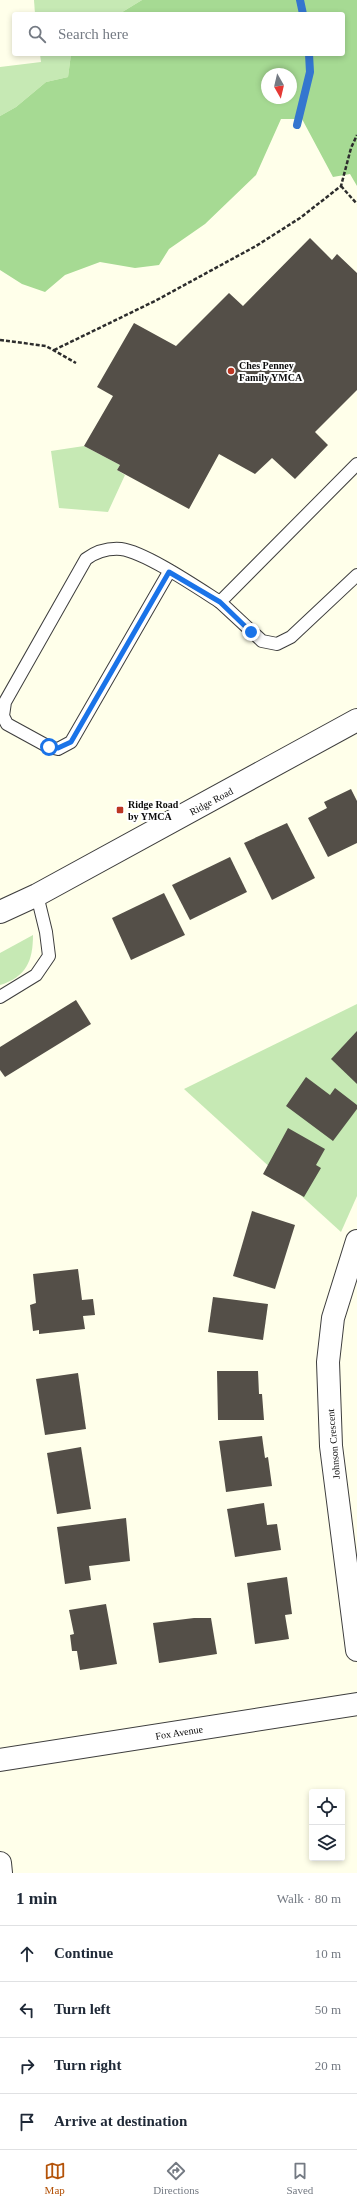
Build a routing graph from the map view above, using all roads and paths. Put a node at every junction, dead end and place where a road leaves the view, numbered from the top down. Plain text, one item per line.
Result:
1 (357, 135) edge
2 (340, 186) junction
3 (357, 204) edge
4 (0, 340) edge
5 (54, 350) junction
6 (76, 363) dead end
7 (357, 464) edge
8 (169, 572) junction
9 (357, 575) edge
10 (220, 602) junction
11 (357, 720) edge
12 (37, 895) junction
13 (0, 912) edge
14 (0, 997) edge
15 (357, 1241) edge
16 (357, 1650) edge
17 (357, 1704) edge
18 (0, 1760) edge
19 (0, 1863) edge
20 (1, 1873) edge

1 - 2 path
2 - 3 path
2 - 5 path
4 - 5 path
5 - 6 path
7 - 10 lane
8 - 8 lane
8 - 10 lane
9 - 10 lane
11 - 12 street, Ridge Road
12 - 13 street, Ridge Road
12 - 14 lane
15 - 16 street, Johnson Crescent
17 - 18 street, Fox Avenue
19 - 20 street

